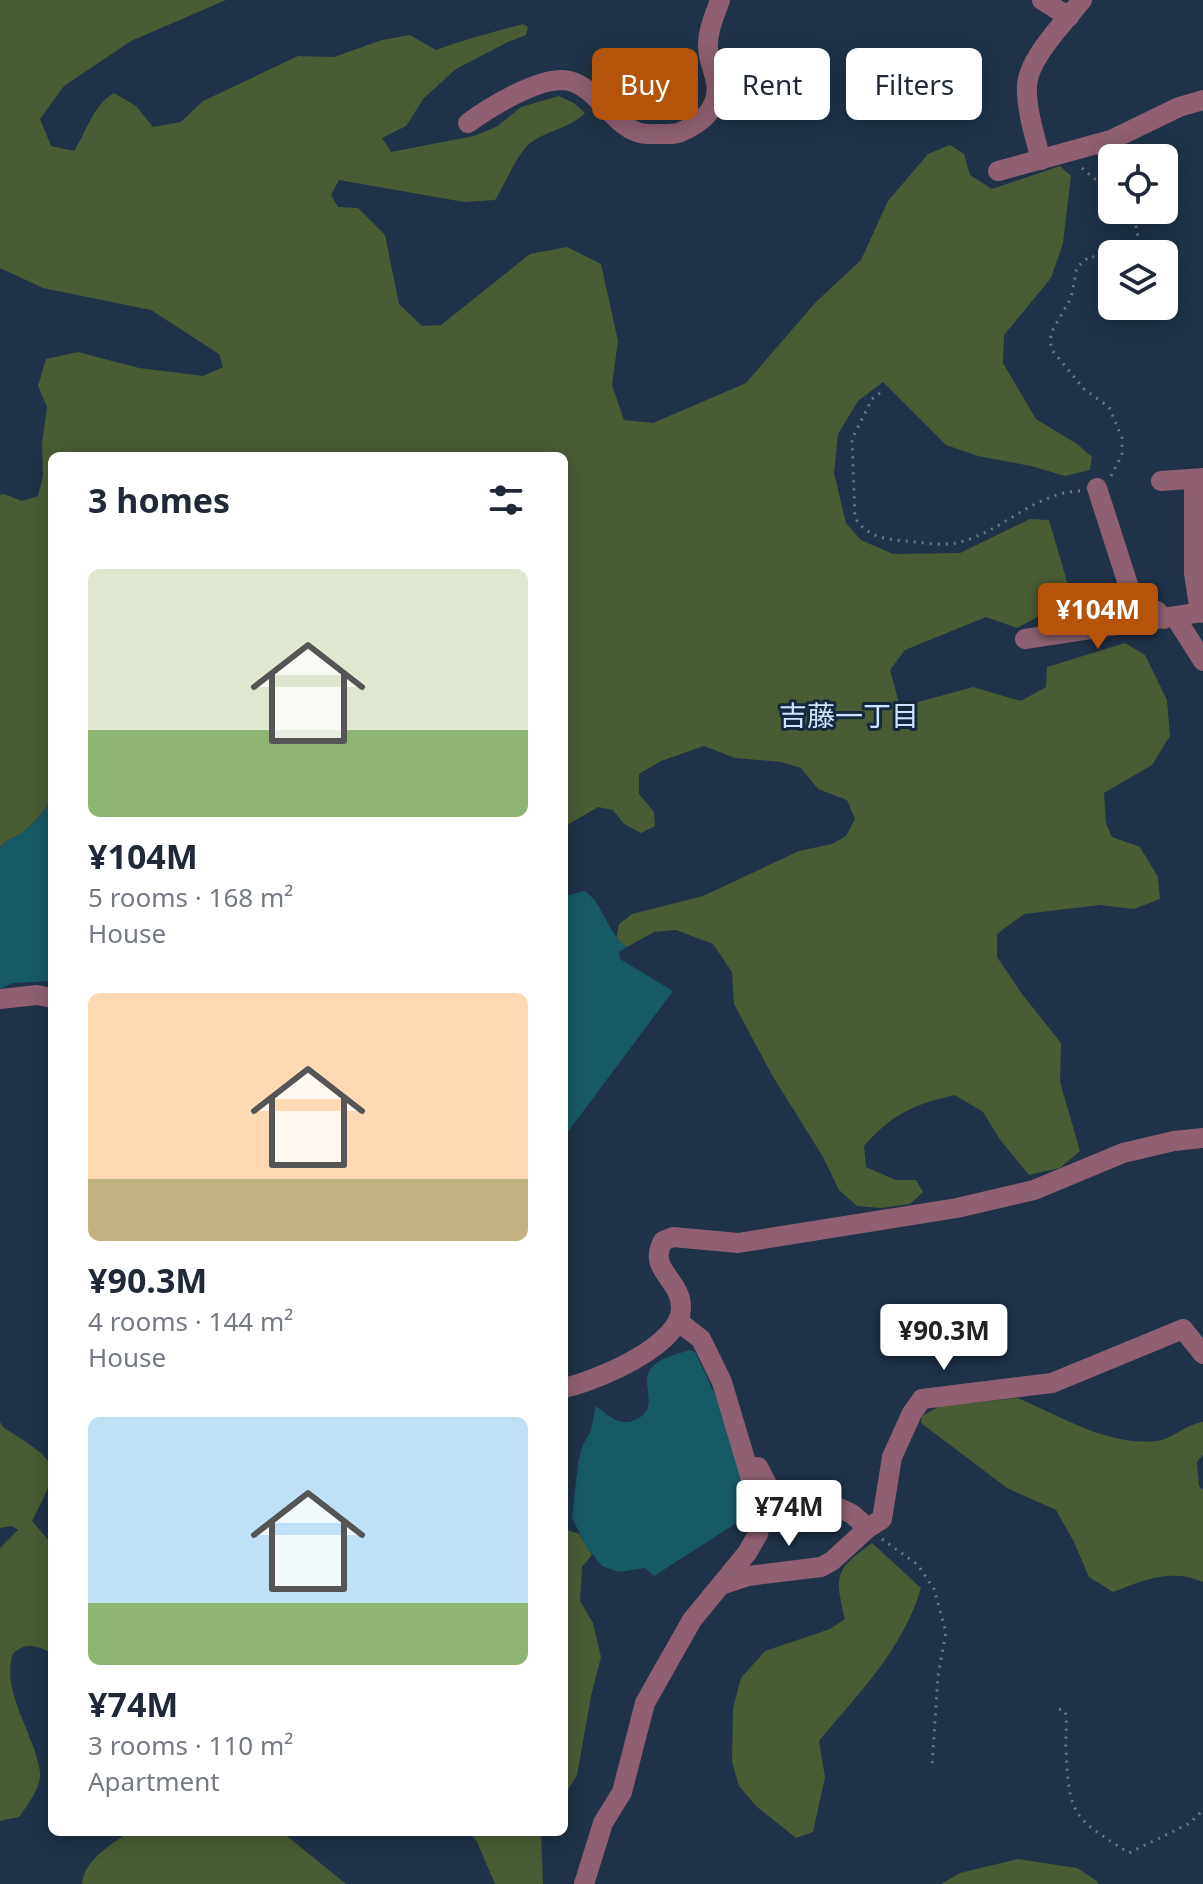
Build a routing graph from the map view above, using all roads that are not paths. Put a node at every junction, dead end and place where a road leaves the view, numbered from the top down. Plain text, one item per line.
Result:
1 (720, 0) edge
2 (1042, 0) edge
3 (1082, 0) edge
4 (1069, 17) junction
5 (1203, 100) edge
6 (468, 123) dead end
7 (1041, 160) junction
8 (998, 171) dead end
9 (1198, 479) edge
10 (1161, 481) dead end
11 (1097, 488) road end
12 (1202, 613) edge
13 (1169, 618) junction
14 (1025, 639) dead end
15 (1203, 661) edge
16 (48, 997) edge
17 (0, 999) edge
18 (1203, 1138) edge
19 (678, 1321) junction
20 (1203, 1354) edge
21 (568, 1387) edge
22 (742, 1447) junction
23 (868, 1528) junction
24 (723, 1585) junction
25 (584, 1884) edge

1 - 6 street
2 - 4 street
3 - 4 street
4 - 7 street
5 - 7 street
7 - 8 street
9 - 10 street
9 - 12 street
11 - 13 street
12 - 13 street
13 - 14 street
13 - 15 street
16 - 17 street
18 - 19 street
19 - 21 street
19 - 22 street
20 - 23 street
22 - 23 street
22 - 24 street
23 - 24 street
24 - 25 street

